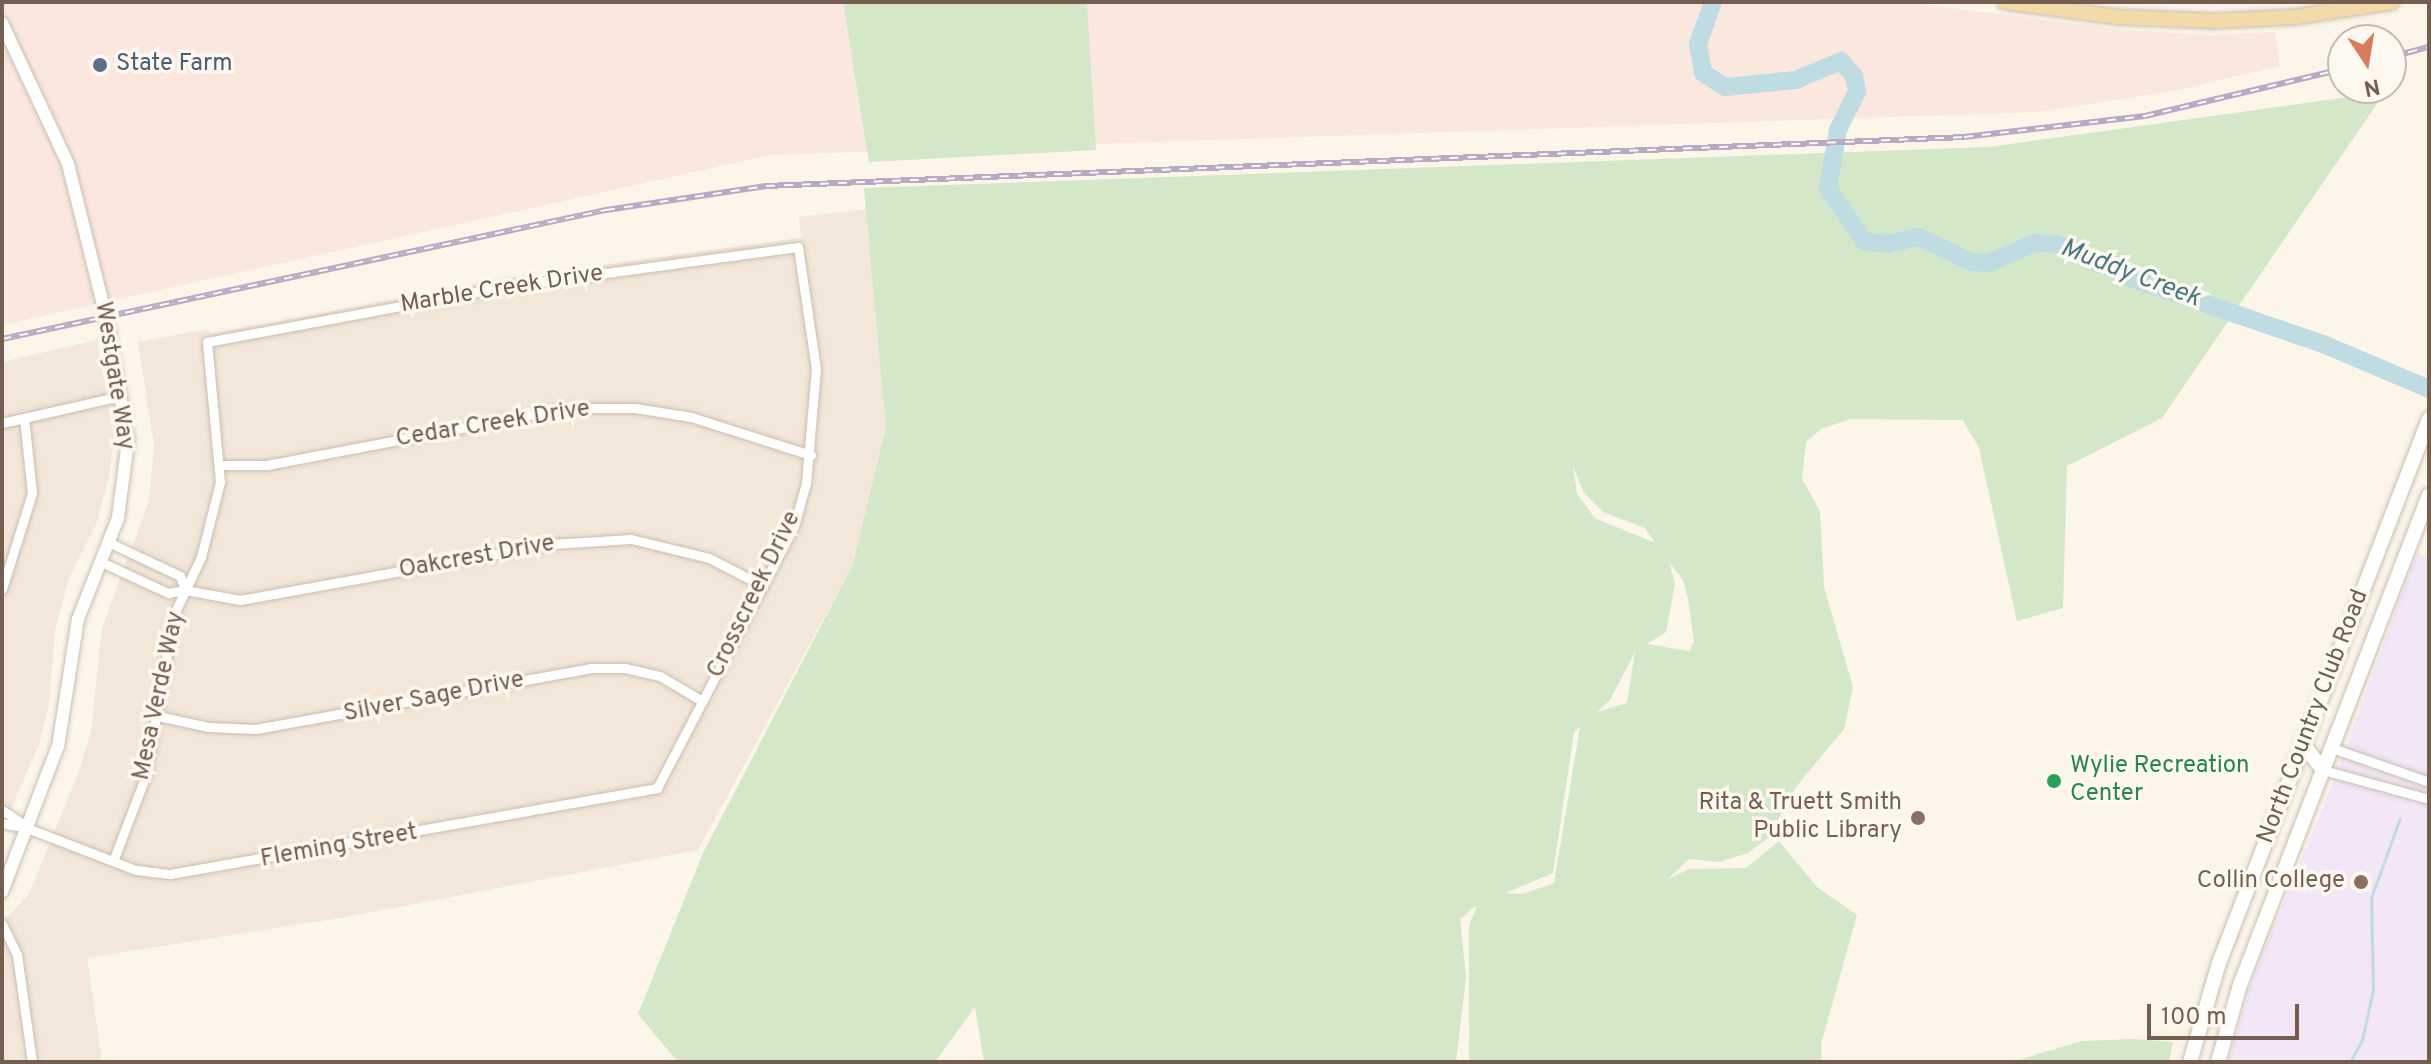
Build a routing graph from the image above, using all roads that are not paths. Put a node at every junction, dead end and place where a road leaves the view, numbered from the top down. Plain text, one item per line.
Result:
1 (2005, 2) edge
2 (2392, 2) edge
3 (2030, 4) edge
4 (2, 23) edge
5 (798, 247) joint
6 (207, 342) joint
7 (121, 396) junction
8 (24, 418) junction
9 (2, 423) edge
10 (2427, 424) edge
11 (811, 455) junction
12 (219, 465) junction
13 (2429, 495) edge
14 (108, 542) junction
15 (99, 561) junction
16 (5, 564) edge
17 (763, 586) junction
18 (2, 589) edge
19 (185, 590) junction
20 (702, 701) junction
21 (158, 716) junction
22 (2303, 744) junction
23 (2332, 748) junction
24 (2323, 770) junction
25 (2429, 782) edge
26 (657, 788) joint
27 (2429, 799) edge
28 (2, 810) edge
29 (2, 823) edge
30 (27, 828) junction
31 (113, 861) junction
32 (2, 892) edge
33 (2, 924) edge
34 (2198, 1026) junction
35 (2225, 1034) junction
36 (32, 1062) edge
37 (2190, 1062) edge
38 (2218, 1062) edge

1 - 3 main road
2 - 3 main road
4 - 7 street, Westgate Way
5 - 6 street, Marble Creek Drive
5 - 11 street, Crosscreek Drive
6 - 12 street, Mesa Verde Way
7 - 8 street
7 - 14 street, Westgate Way
8 - 9 street
8 - 16 street
10 - 22 main road, North Country Club Road
11 - 12 street, Cedar Creek Drive
11 - 17 street, Crosscreek Drive
12 - 19 street, Mesa Verde Way
13 - 23 main road, North Country Club Road
14 - 15 street, Westgate Way
14 - 19 street
15 - 19 street, Oakcrest Drive
15 - 30 street, Westgate Way
16 - 18 street
17 - 19 street, Oakcrest Drive
17 - 20 street, Crosscreek Drive
19 - 21 street, Mesa Verde Way
20 - 21 street, Silver Sage Drive
20 - 26 street, Crosscreek Drive
21 - 31 street, Mesa Verde Way
22 - 23 main road
22 - 24 main road
22 - 34 main road, North Country Club Road
23 - 24 main road, North Country Club Road
23 - 25 street
24 - 27 street
24 - 35 main road, North Country Club Road
26 - 31 street, Fleming Street
28 - 30 street, Fleming Street
29 - 30 street, Fleming Street
30 - 31 street, Fleming Street
30 - 32 street, Westgate Way
33 - 36 street
34 - 35 main road
34 - 37 main road, North Country Club Road
35 - 38 main road, North Country Club Road

